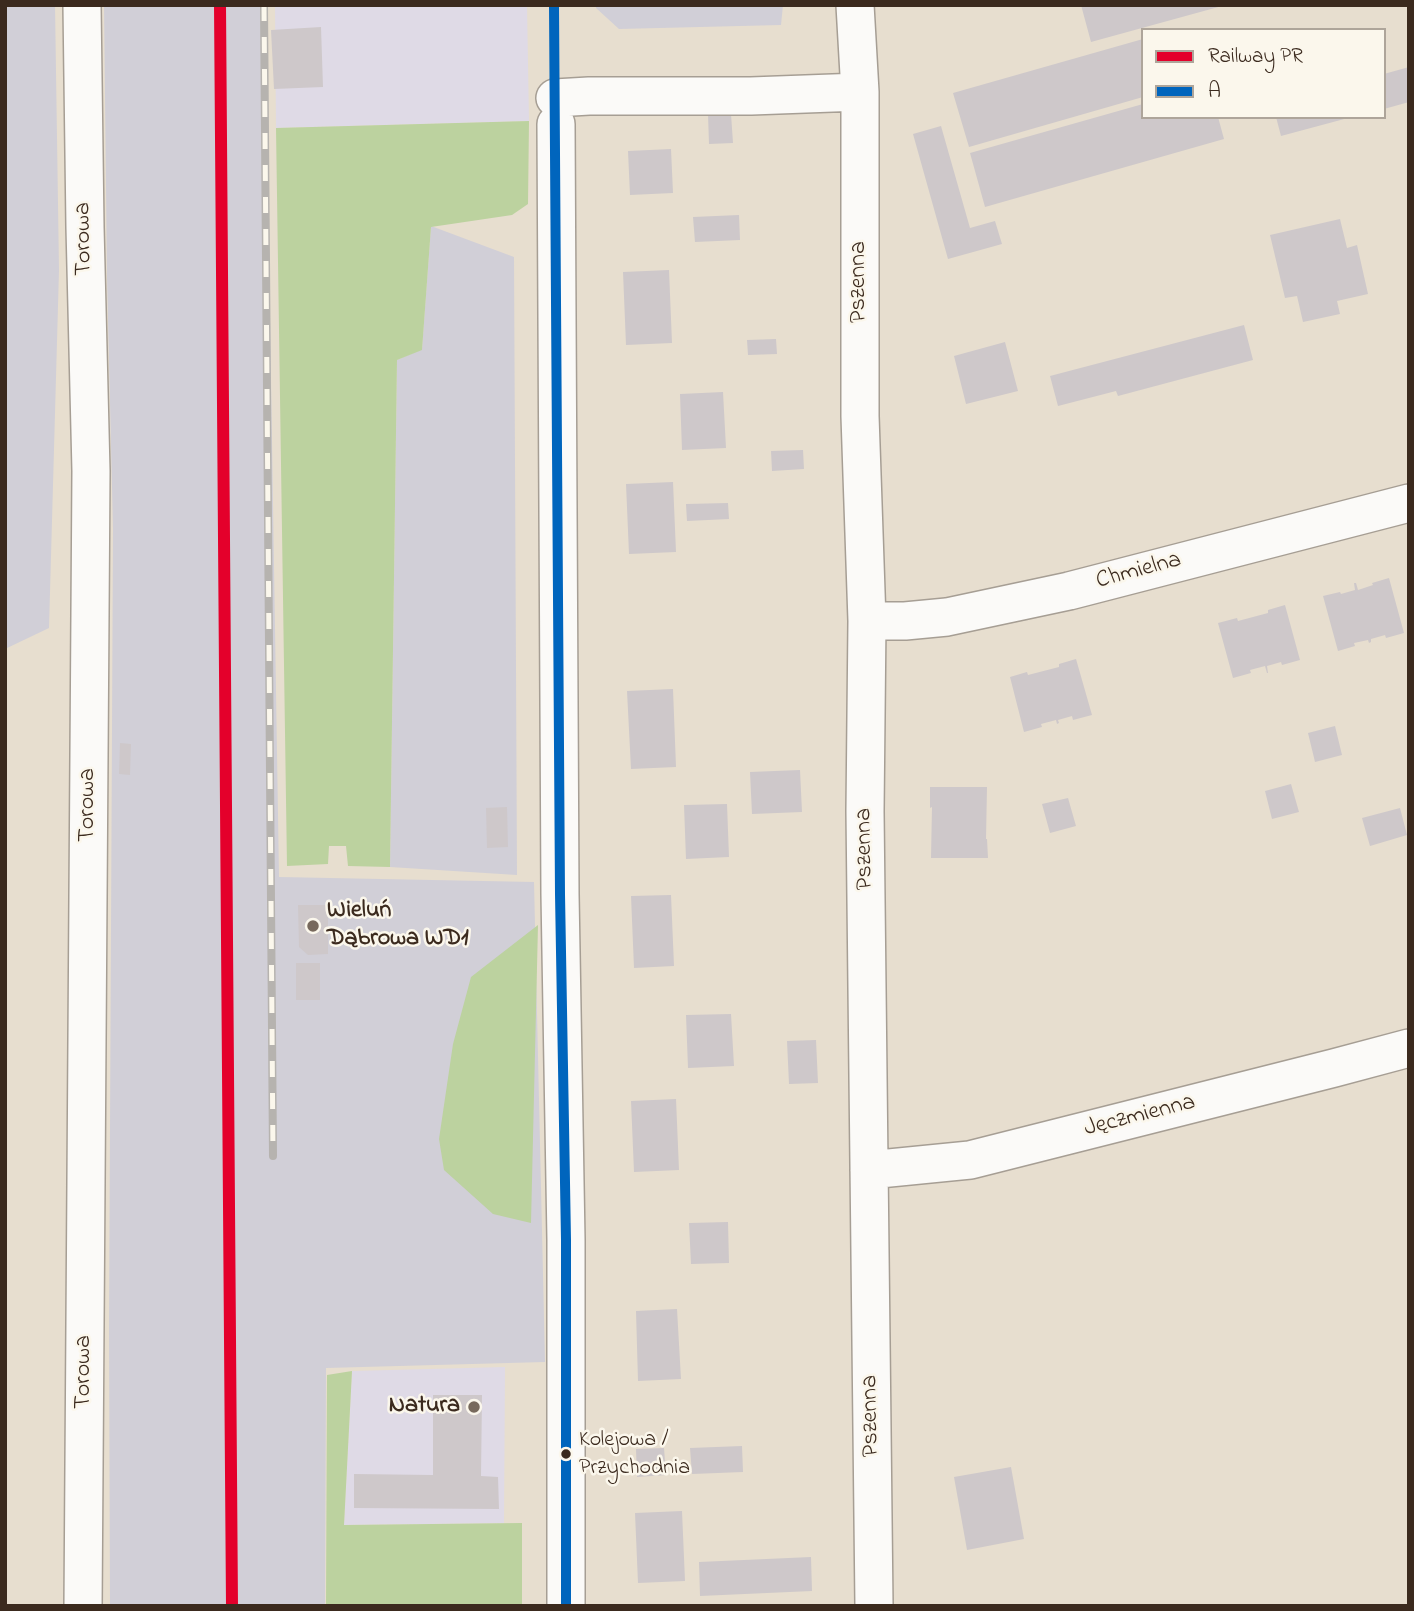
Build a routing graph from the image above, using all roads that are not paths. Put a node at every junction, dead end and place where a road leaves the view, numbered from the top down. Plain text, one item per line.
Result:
1 (82, 5) edge
2 (855, 5) edge
3 (860, 92) junction
4 (1409, 503) edge
5 (867, 621) junction
6 (1409, 1048) edge
7 (869, 1170) junction
8 (83, 1606) edge
9 (566, 1606) edge
10 (874, 1606) edge

1 - 8 street, Torowa
2 - 3 street, Pszenna
3 - 5 street, Pszenna
3 - 9 street
4 - 5 street, Chmielna
5 - 7 street, Pszenna
6 - 7 street, Jęczmienna
7 - 10 street, Pszenna

